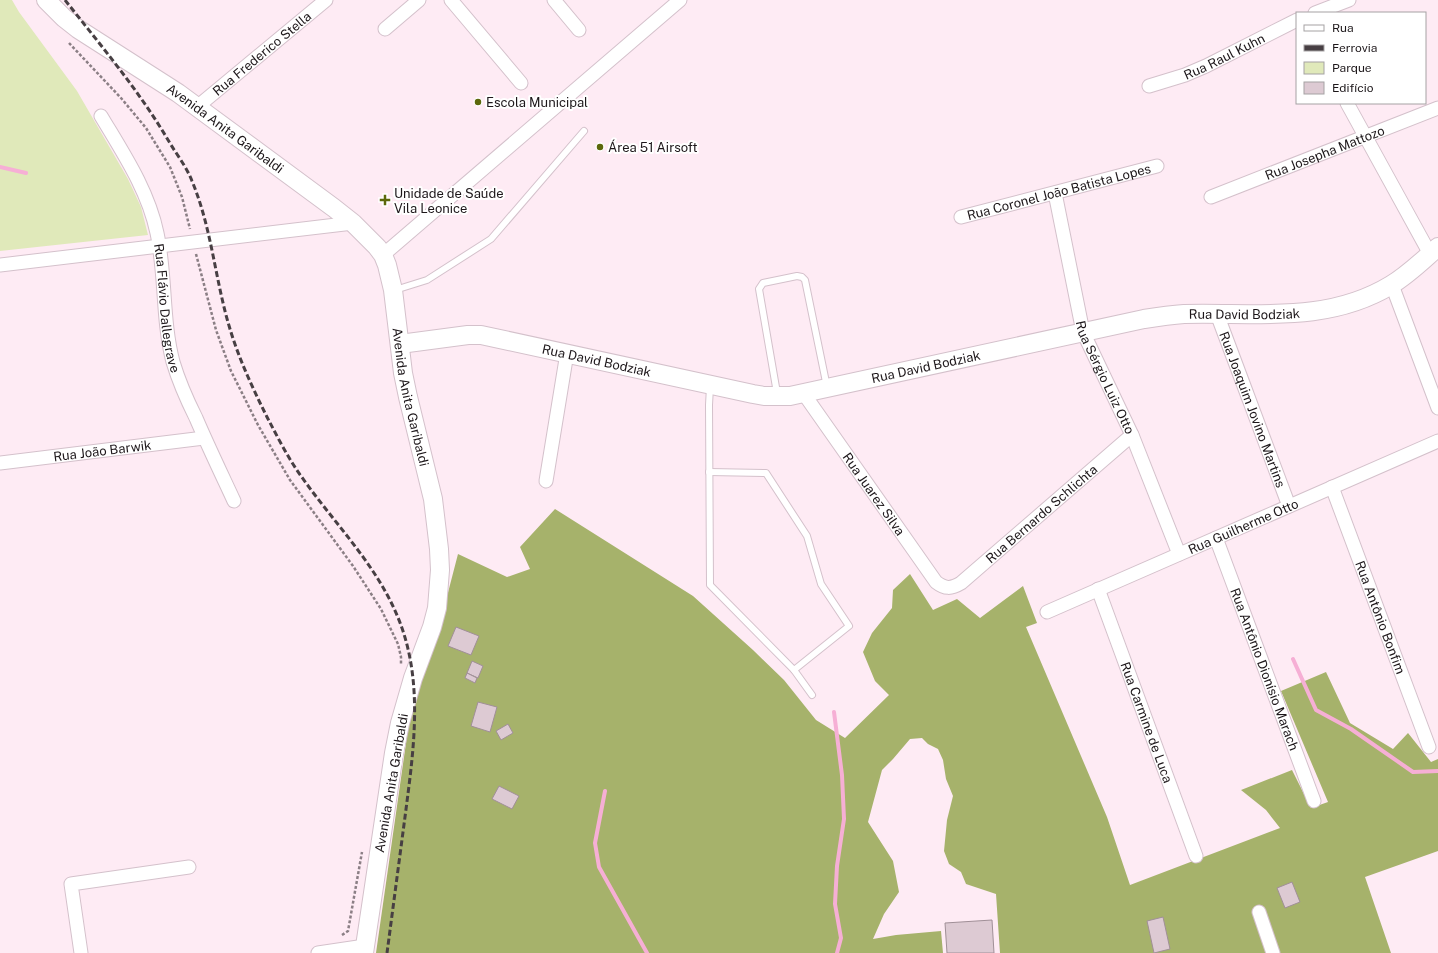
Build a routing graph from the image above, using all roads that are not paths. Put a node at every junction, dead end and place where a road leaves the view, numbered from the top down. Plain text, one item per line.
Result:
1 (46, 0) edge
2 (326, 0) edge
3 (419, 0) edge
4 (451, 0) edge
5 (554, 0) edge
6 (680, 0) edge
7 (1349, 0) edge
8 (1318, 12) edge
9 (1296, 21) edge
10 (385, 29) dead end
11 (579, 30) dead end
12 (521, 83) dead end
13 (1149, 86) dead end
14 (1349, 104) edge
15 (197, 107) junction
16 (1438, 108) edge
17 (101, 116) dead end
18 (584, 131) dead end
19 (1366, 136) junction
20 (1157, 166) dead end
21 (1055, 193) junction
22 (1211, 197) dead end
23 (961, 217) dead end
24 (353, 223) junction
25 (159, 246) junction
26 (1434, 250) edge
27 (383, 256) junction
28 (0, 265) edge
29 (1392, 285) junction
30 (393, 290) junction
31 (1217, 314) junction
32 (1083, 332) junction
33 (400, 344) junction
34 (567, 353) junction
35 (710, 385) junction
36 (827, 389) junction
37 (804, 394) junction
38 (778, 397) junction
39 (1438, 408) edge
40 (1132, 435) junction
41 (204, 438) junction
42 (1438, 441) edge
43 (0, 463) edge
44 (709, 472) junction
45 (546, 481) dead end
46 (1332, 487) junction
47 (234, 501) dead end
48 (1289, 506) junction
49 (1216, 538) junction
50 (1179, 554) junction
51 (949, 588) joint
52 (1098, 589) junction
53 (1047, 612) dead end
54 (794, 670) junction
55 (812, 695) dead end
56 (1429, 747) dead end
57 (1314, 801) dead end
58 (1196, 856) dead end
59 (189, 867) dead end
60 (1259, 912) dead end
61 (364, 950) edge
62 (81, 953) edge
63 (318, 953) edge
64 (1273, 953) edge

1 - 15 main road, Avenida Anita Garibaldi
2 - 15 street, Rua Frederico Stella
3 - 10 street
4 - 12 street
5 - 11 street
6 - 27 street
7 - 8 street
9 - 13 street, Rua Raul Kuhn
14 - 19 street
15 - 24 main road, Avenida Anita Garibaldi
16 - 19 street, Rua Josepha Mattozo
17 - 25 street, Rua Flávio Dallegrave
18 - 30 lane
19 - 22 street, Rua Josepha Mattozo
19 - 26 street
20 - 21 street, Rua Coronel João Batista Lopes
21 - 23 street, Rua Coronel João Batista Lopes
21 - 32 street, Rua Sérgio Luiz Otto
24 - 25 street
24 - 27 main road, Avenida Anita Garibaldi
25 - 28 street
25 - 41 street, Rua Flávio Dallegrave
26 - 29 main road, Rua David Bodziak
27 - 30 main road, Avenida Anita Garibaldi
29 - 31 main road, Rua David Bodziak
29 - 39 street
30 - 33 main road, Avenida Anita Garibaldi
31 - 32 main road, Rua David Bodziak
31 - 48 street, Rua Joaquim Jovino Martins
32 - 36 main road, Rua David Bodziak
32 - 40 street, Rua Sérgio Luiz Otto
33 - 34 main road, Rua David Bodziak
33 - 61 main road, Avenida Anita Garibaldi
34 - 35 main road, Rua David Bodziak
34 - 45 street
35 - 38 main road, Rua David Bodziak
35 - 44 lane
36 - 37 main road, Rua David Bodziak
36 - 38 lane
37 - 38 main road, Rua David Bodziak
37 - 51 street, Rua Juarez Silva
40 - 50 street, Rua Sérgio Luiz Otto
40 - 51 street, Rua Bernardo Schlichta
41 - 43 street, Rua João Barwik
41 - 47 street, Rua Flávio Dallegrave
42 - 46 street, Rua Guilherme Otto
44 - 54 lane
44 - 54 lane
46 - 48 street, Rua Guilherme Otto
46 - 56 street, Rua Antônio Bonfim
48 - 49 street, Rua Guilherme Otto
49 - 50 street, Rua Guilherme Otto
49 - 57 street, Rua Antônio Dionísio Marach
50 - 52 street, Rua Guilherme Otto
52 - 53 street, Rua Guilherme Otto
52 - 58 street, Rua Carmine de Luca
54 - 55 lane
59 - 62 street
60 - 64 street
61 - 63 street

